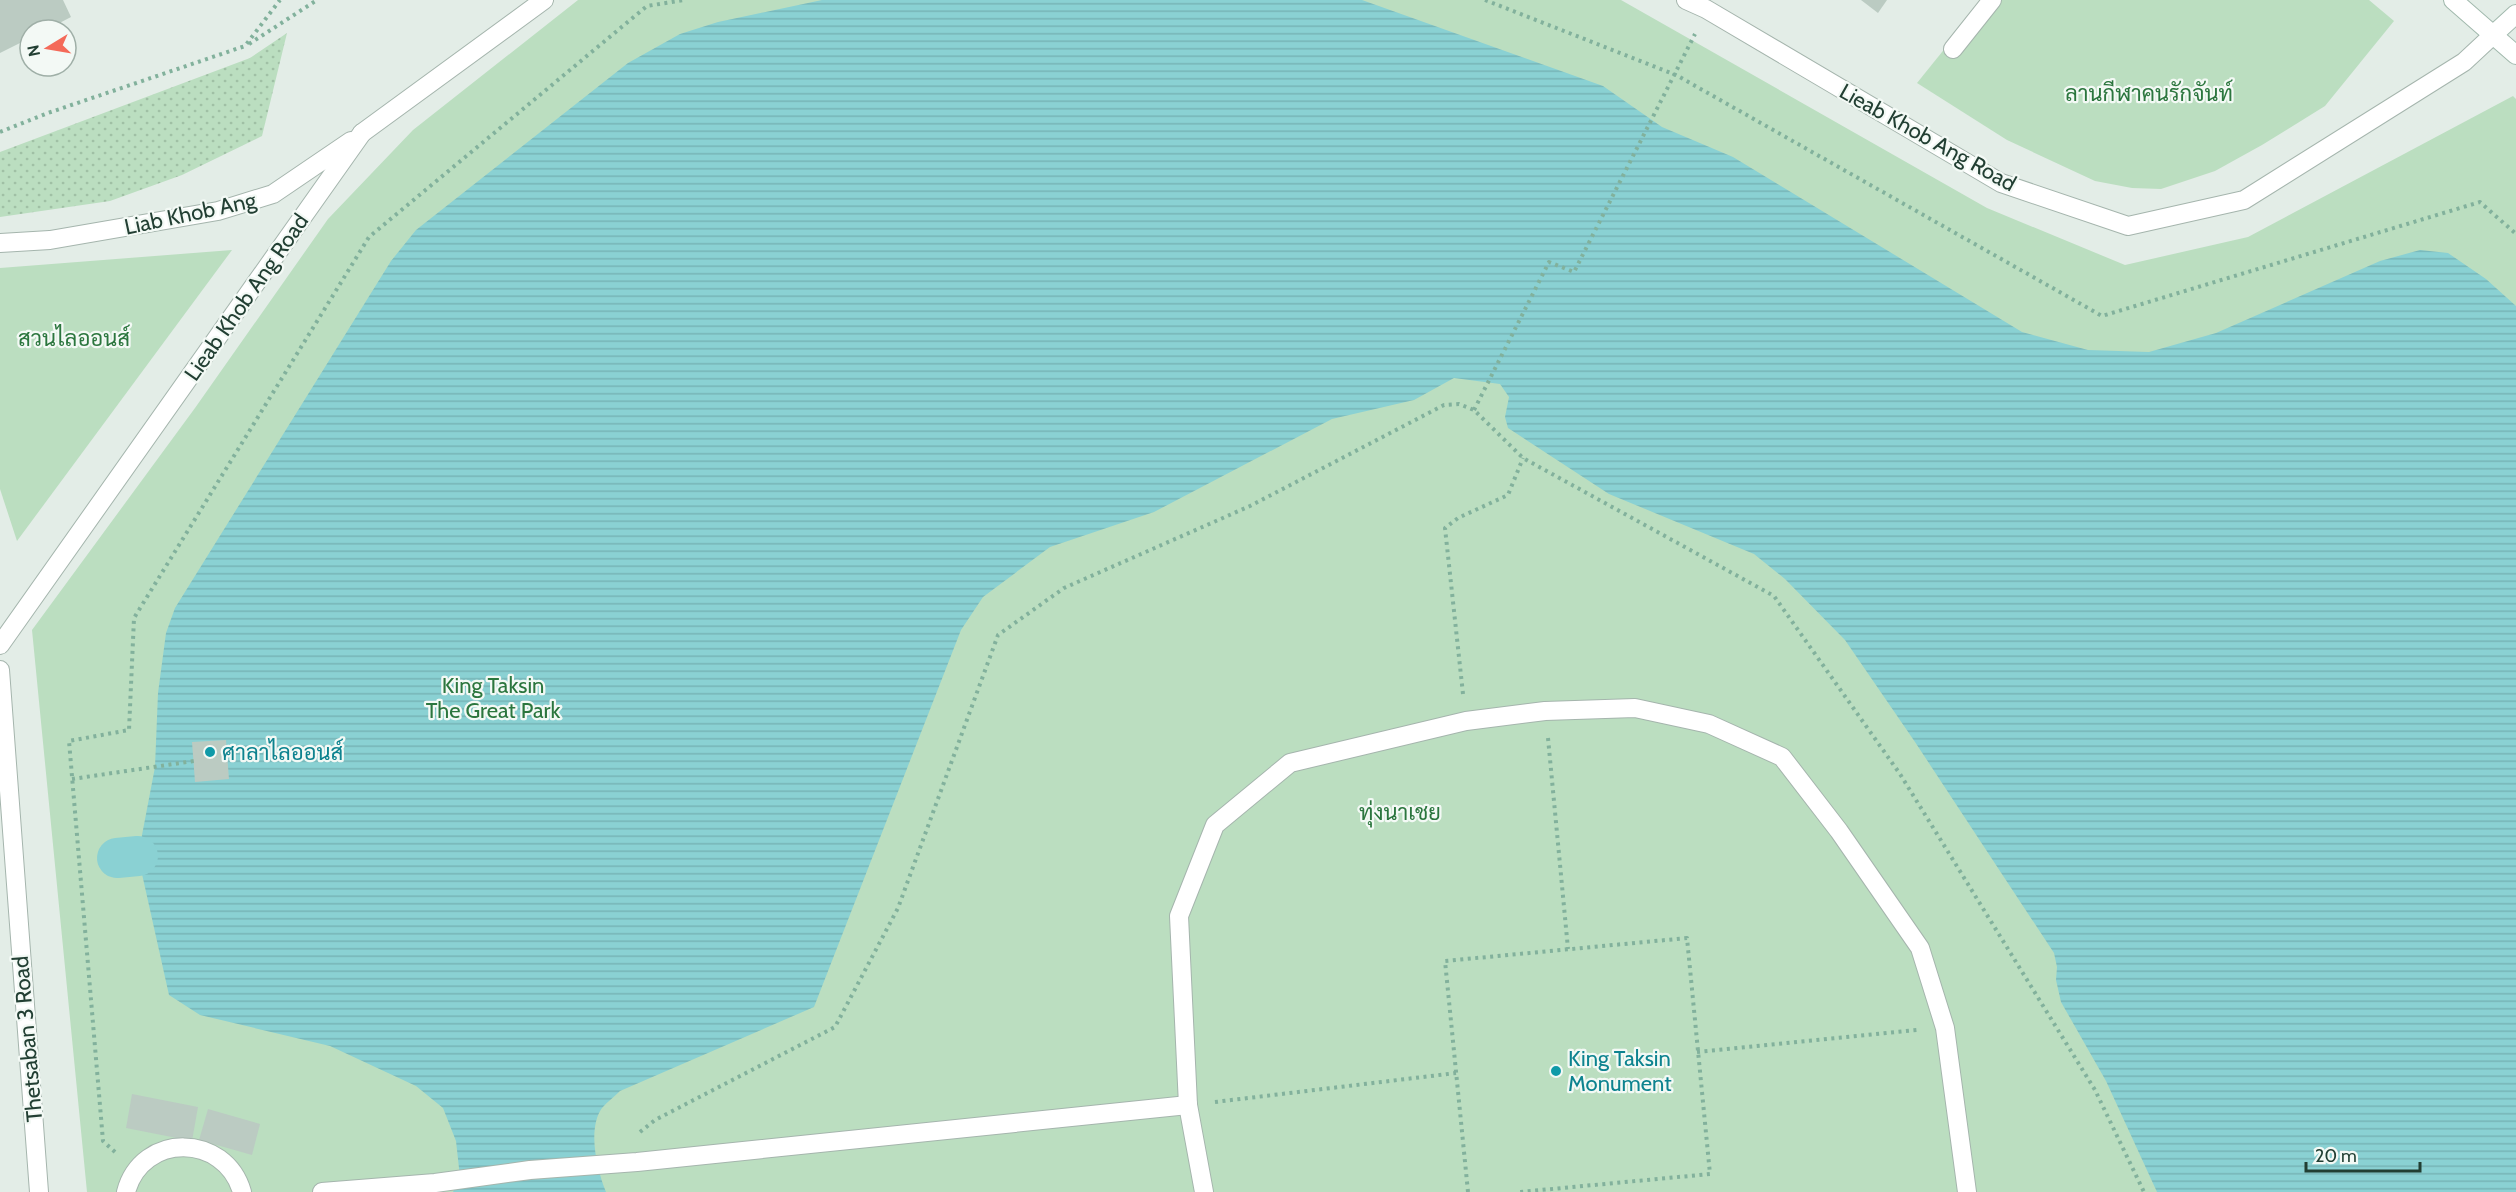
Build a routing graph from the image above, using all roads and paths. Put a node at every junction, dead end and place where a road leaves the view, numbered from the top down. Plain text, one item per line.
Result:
1 (280, 0) edge
2 (317, 0) edge
3 (544, 0) edge
4 (684, 0) edge
5 (1686, 0) edge
6 (1992, 0) edge
7 (2453, 0) edge
8 (1707, 9) junction
9 (2516, 14) edge
10 (2493, 35) junction
11 (245, 46) junction
12 (1953, 49) dead end
13 (2516, 55) edge
14 (0, 132) edge
15 (362, 133) junction
16 (0, 243) edge
17 (1474, 410) junction
18 (1524, 458) junction
19 (0, 645) edge
20 (0, 670) edge
21 (1545, 711) junction
22 (1466, 721) junction
23 (194, 761) dead end
24 (72, 779) junction
25 (1568, 948) junction
26 (1945, 1028) junction
27 (1697, 1052) junction
28 (1456, 1073) junction
29 (1188, 1105) junction
30 (628, 1162) junction
31 (135, 1170) junction
32 (1587, 1186) junction
33 (39, 1192) edge
34 (126, 1192) edge
35 (242, 1192) edge
36 (322, 1192) edge
37 (1204, 1192) edge
38 (1468, 1192) edge
39 (1520, 1192) edge
40 (1588, 1192) edge
41 (1967, 1192) edge
42 (2144, 1192) edge

1 - 11 path
2 - 11 path
3 - 15 street, Lieab Khob Ang Road
4 - 24 path
5 - 8 street, Lieab Khob Ang Road
6 - 12 street
7 - 10 street
8 - 10 street, Lieab Khob Ang Road
8 - 17 path
9 - 10 street, Lieab Khob Ang Road
10 - 13 street
11 - 14 path
15 - 16 street, Liab Khob Ang
15 - 19 street, Lieab Khob Ang Road
17 - 18 path
17 - 30 path
18 - 22 path
18 - 42 path
20 - 33 street, Thetsaban 3 Road
21 - 22 street
21 - 25 path
21 - 26 street
22 - 29 street
23 - 24 path
24 - 31 path
25 - 27 path
25 - 28 path
26 - 27 path
26 - 41 street
27 - 32 path
28 - 29 path
28 - 38 path
29 - 30 street
29 - 37 street
30 - 36 street
31 - 34 street
31 - 35 street
32 - 39 path
32 - 40 path

